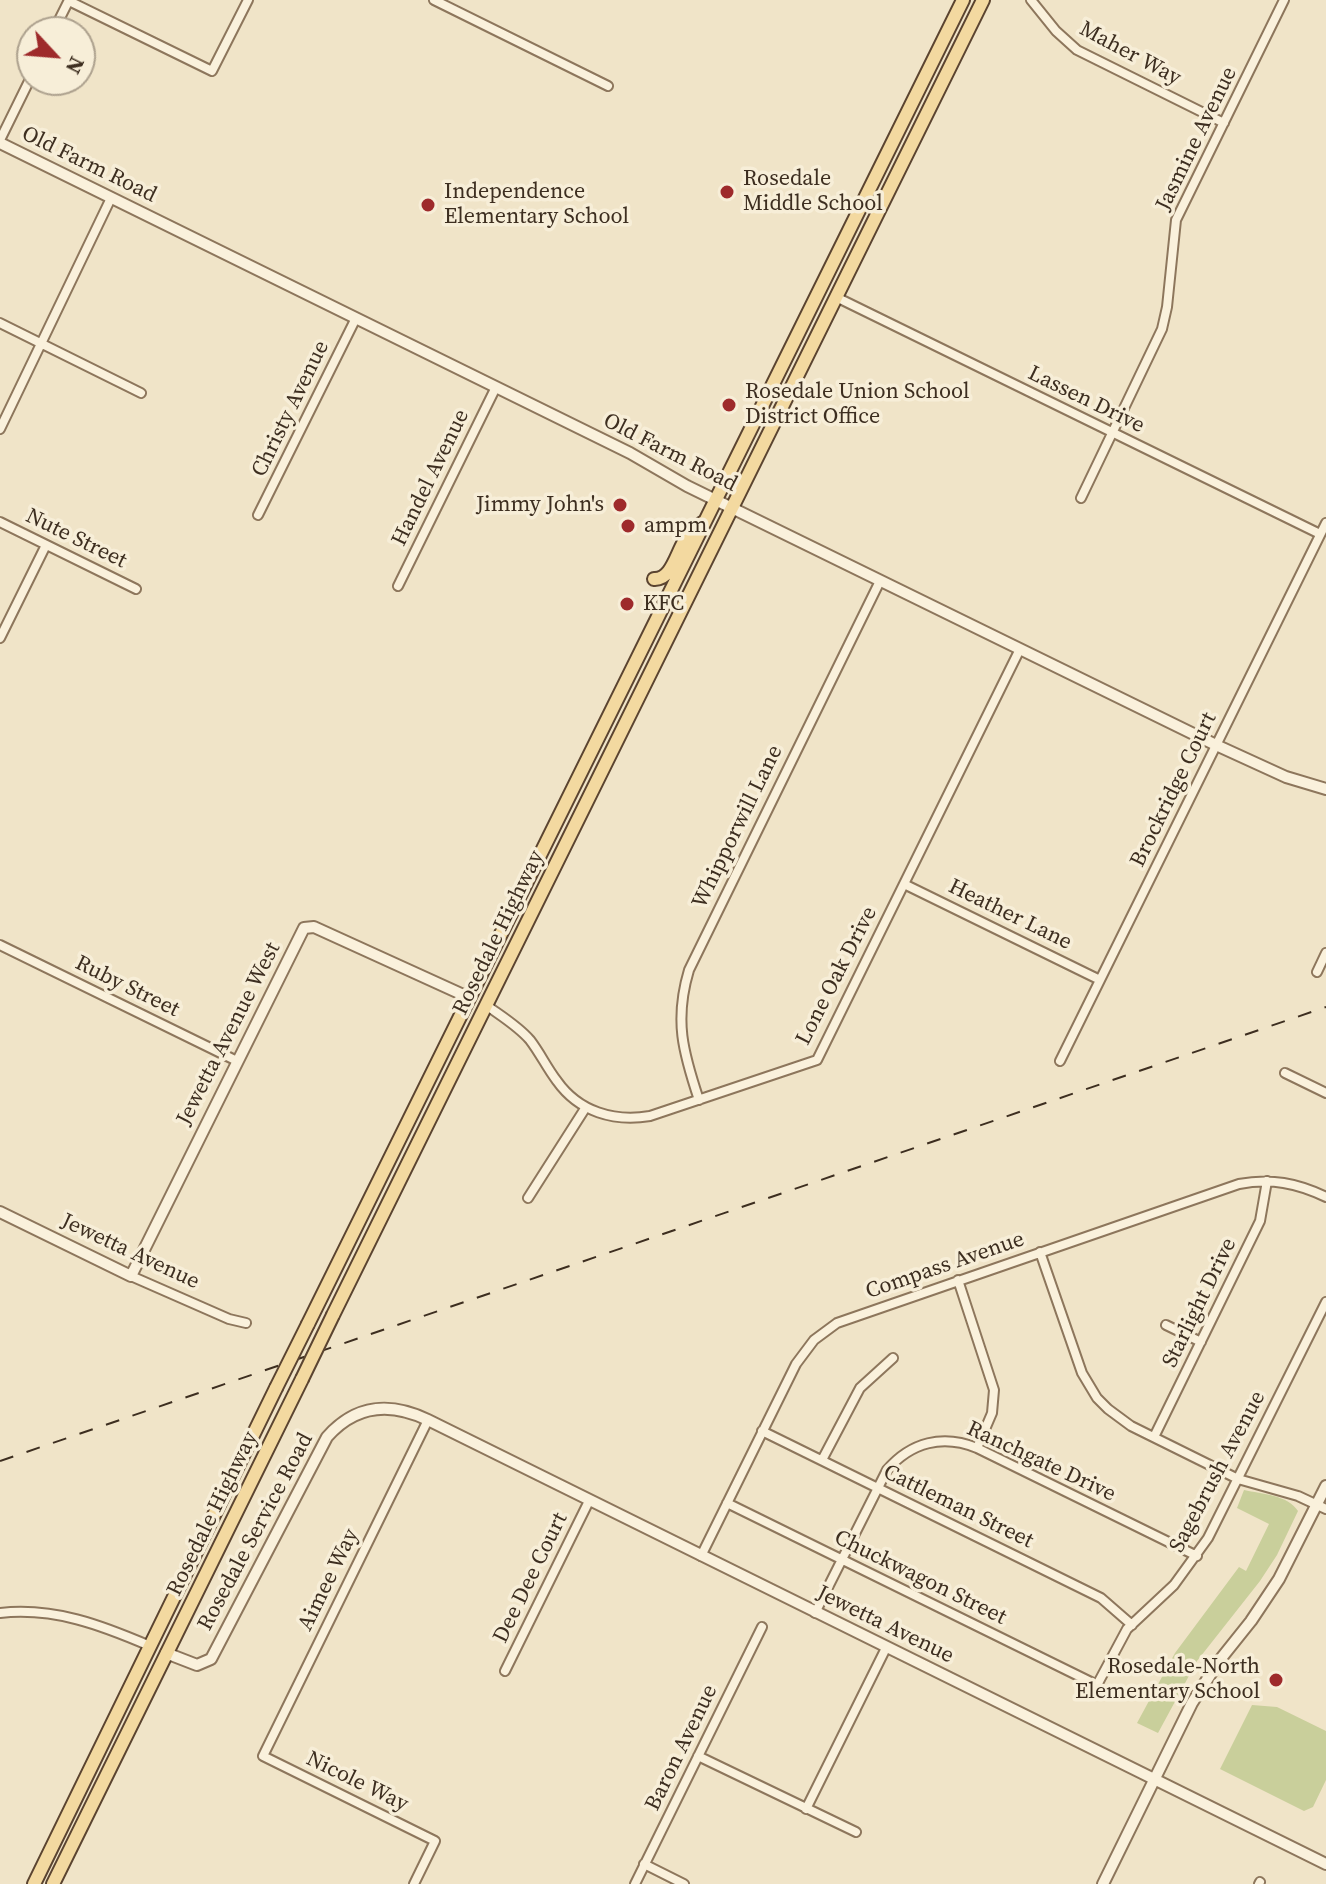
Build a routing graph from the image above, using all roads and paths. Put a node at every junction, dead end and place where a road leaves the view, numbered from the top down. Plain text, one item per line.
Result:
1 (69, 0) edge
2 (248, 0) edge
3 (963, 0) edge
4 (983, 0) edge
5 (1031, 0) edge
6 (1284, 0) edge
7 (436, 1) edge
8 (608, 86) dead end
9 (22, 96) edge
10 (1224, 123) junction
11 (0, 142) edge
12 (111, 198) junction
13 (825, 279) junction
14 (836, 297) junction
15 (356, 318) junction
16 (0, 323) edge
17 (40, 343) junction
18 (799, 371) junction
19 (496, 387) junction
20 (141, 393) dead end
21 (0, 429) edge
22 (1113, 433) junction
23 (1081, 498) dead end
24 (716, 500) junction
25 (732, 507) junction
26 (258, 515) dead end
27 (707, 518) junction
28 (0, 522) edge
29 (1326, 523) edge
30 (1320, 534) junction
31 (46, 545) junction
32 (654, 579) dead end
33 (880, 581) junction
34 (398, 586) dead end
35 (136, 589) dead end
36 (0, 638) edge
37 (1020, 649) junction
38 (641, 652) junction
39 (1216, 745) junction
40 (599, 775) junction
41 (1326, 789) edge
42 (904, 884) junction
43 (524, 889) junction
44 (0, 945) edge
45 (1326, 953) edge
46 (1317, 972) dead end
47 (1100, 980) junction
48 (470, 998) junction
49 (486, 1005) junction
50 (237, 1061) junction
51 (1060, 1061) dead end
52 (1285, 1073) dead end
53 (1326, 1093) edge
54 (699, 1100) junction
55 (586, 1107) junction
56 (1267, 1181) junction
57 (398, 1183) junction
58 (1326, 1197) edge
59 (528, 1198) dead end
60 (0, 1212) edge
61 (1040, 1252) junction
62 (131, 1276) junction
63 (958, 1280) junction
64 (1326, 1302) edge
65 (246, 1323) dead end
66 (1166, 1325) dead end
67 (1201, 1342) junction
68 (893, 1358) dead end
69 (428, 1420) junction
70 (762, 1431) junction
71 (1154, 1437) junction
72 (977, 1448) junction
73 (822, 1460) junction
74 (1238, 1479) junction
75 (228, 1485) junction
76 (1326, 1486) edge
77 (877, 1487) junction
78 (589, 1501) junction
79 (727, 1503) junction
80 (1322, 1507) edge
81 (701, 1556) junction
82 (1197, 1556) junction
83 (842, 1559) junction
84 (0, 1613) edge
85 (815, 1613) junction
86 (1132, 1625) junction
87 (762, 1627) dead end
88 (150, 1646) junction
89 (886, 1648) junction
90 (166, 1653) junction
91 (505, 1671) dead end
92 (1097, 1685) joint
93 (117, 1754) junction
94 (263, 1756) joint
95 (698, 1756) junction
96 (1154, 1780) junction
97 (806, 1809) junction
98 (65, 1820) junction
99 (856, 1832) dead end
100 (644, 1864) junction
101 (1326, 1864) edge
102 (34, 1884) edge
103 (42, 1884) edge
104 (53, 1884) edge
105 (414, 1884) edge
106 (635, 1884) edge
107 (684, 1884) edge
108 (1103, 1884) edge

1 - 2 street
3 - 13 main road, Rosedale Highway
4 - 14 main road, Rosedale Highway
5 - 10 street, Maher Way
6 - 10 street, Jasmine Avenue
7 - 8 street
9 - 11 street
10 - 22 street, Jasmine Avenue
11 - 12 street, Old Farm Road
12 - 15 street, Old Farm Road
12 - 17 street
13 - 18 main road
13 - 24 main road, Rosedale Highway
14 - 18 main road, Rosedale Highway
14 - 22 street, Lassen Drive
15 - 19 street, Old Farm Road
15 - 26 street, Christy Avenue
16 - 17 street
17 - 20 street
17 - 21 street
18 - 25 main road, Rosedale Highway
19 - 24 street, Old Farm Road
19 - 34 street, Handel Avenue
22 - 23 street, Jasmine Avenue
22 - 30 street, Lassen Drive
24 - 25 street, Old Farm Road
24 - 27 main road, Rosedale Highway
25 - 33 street, Old Farm Road
25 - 40 main road, Rosedale Highway
27 - 32 main road
27 - 38 main road, Rosedale Highway
28 - 31 street, Nute Street
29 - 30 street, Brockridge Court
30 - 39 street, Brockridge Court
31 - 35 street, Nute Street
31 - 36 street
33 - 37 street, Old Farm Road
33 - 54 street, Whipporwill Lane
37 - 39 street, Old Farm Road
37 - 42 street, Lone Oak Drive
38 - 40 main road
38 - 43 main road, Rosedale Highway
39 - 41 street, Old Farm Road
39 - 47 street, Brockridge Court
40 - 49 main road, Rosedale Highway
42 - 47 street, Heather Lane
42 - 54 street, Lone Oak Drive
43 - 48 main road, Rosedale Highway
43 - 49 main road
44 - 50 street, Ruby Street
45 - 46 street
47 - 51 street, Brockridge Court
48 - 50 street, Jewetta Avenue West
48 - 57 main road
48 - 75 main road, Rosedale Highway, bridge
49 - 55 street, Lone Oak Drive
49 - 57 main road, Rosedale Highway
50 - 62 street, Jewetta Avenue West
52 - 53 street
54 - 55 street, Lone Oak Drive
55 - 59 street
56 - 58 street, Compass Avenue
56 - 61 street, Compass Avenue
56 - 67 street, Starlight Drive
57 - 90 main road, Rosedale Highway, bridge
60 - 62 street, Jewetta Avenue
61 - 63 street, Compass Avenue
61 - 71 street
62 - 65 street, Jewetta Avenue
63 - 70 street, Compass Avenue
63 - 72 street
64 - 74 street, Sagebrush Avenue
66 - 67 street
67 - 71 street, Starlight Drive
68 - 73 street
69 - 78 street, Jewetta Avenue
69 - 90 street, Rosedale Service Road
69 - 94 street, Aimee Way
70 - 73 street, Cattleman Street
70 - 79 street, Compass Avenue
71 - 74 street
72 - 77 street, Ranchgate Drive
72 - 82 street, Ranchgate Drive
73 - 77 street, Cattleman Street
74 - 80 street
74 - 82 street, Sagebrush Avenue
75 - 88 main road, Rosedale Highway
75 - 90 main road
76 - 80 street
77 - 83 street, Ranchgate Drive
77 - 86 street, Cattleman Street
78 - 81 street, Jewetta Avenue
78 - 91 street, Dee Dee Court
79 - 81 street, Compass Avenue
79 - 83 street, Chuckwagon Street
80 - 96 street
81 - 85 street, Jewetta Avenue
82 - 86 street, Sagebrush Avenue
83 - 85 street, Ranchgate Drive
83 - 92 street, Chuckwagon Street
84 - 88 street
85 - 89 street, Jewetta Avenue
86 - 92 street, Sagebrush Avenue
87 - 95 street, Baron Avenue
88 - 93 main road
88 - 98 main road, Rosedale Highway
89 - 96 street, Jewetta Avenue
89 - 97 street
90 - 93 main road, Rosedale Highway
93 - 104 main road, Rosedale Highway
94 - 105 street, Nicole Way
95 - 97 street
95 - 100 street, Baron Avenue
96 - 101 street, Jewetta Avenue
96 - 108 street
97 - 99 street
98 - 102 main road, Rosedale Highway
98 - 103 main road
100 - 106 street, Baron Avenue
100 - 107 street

